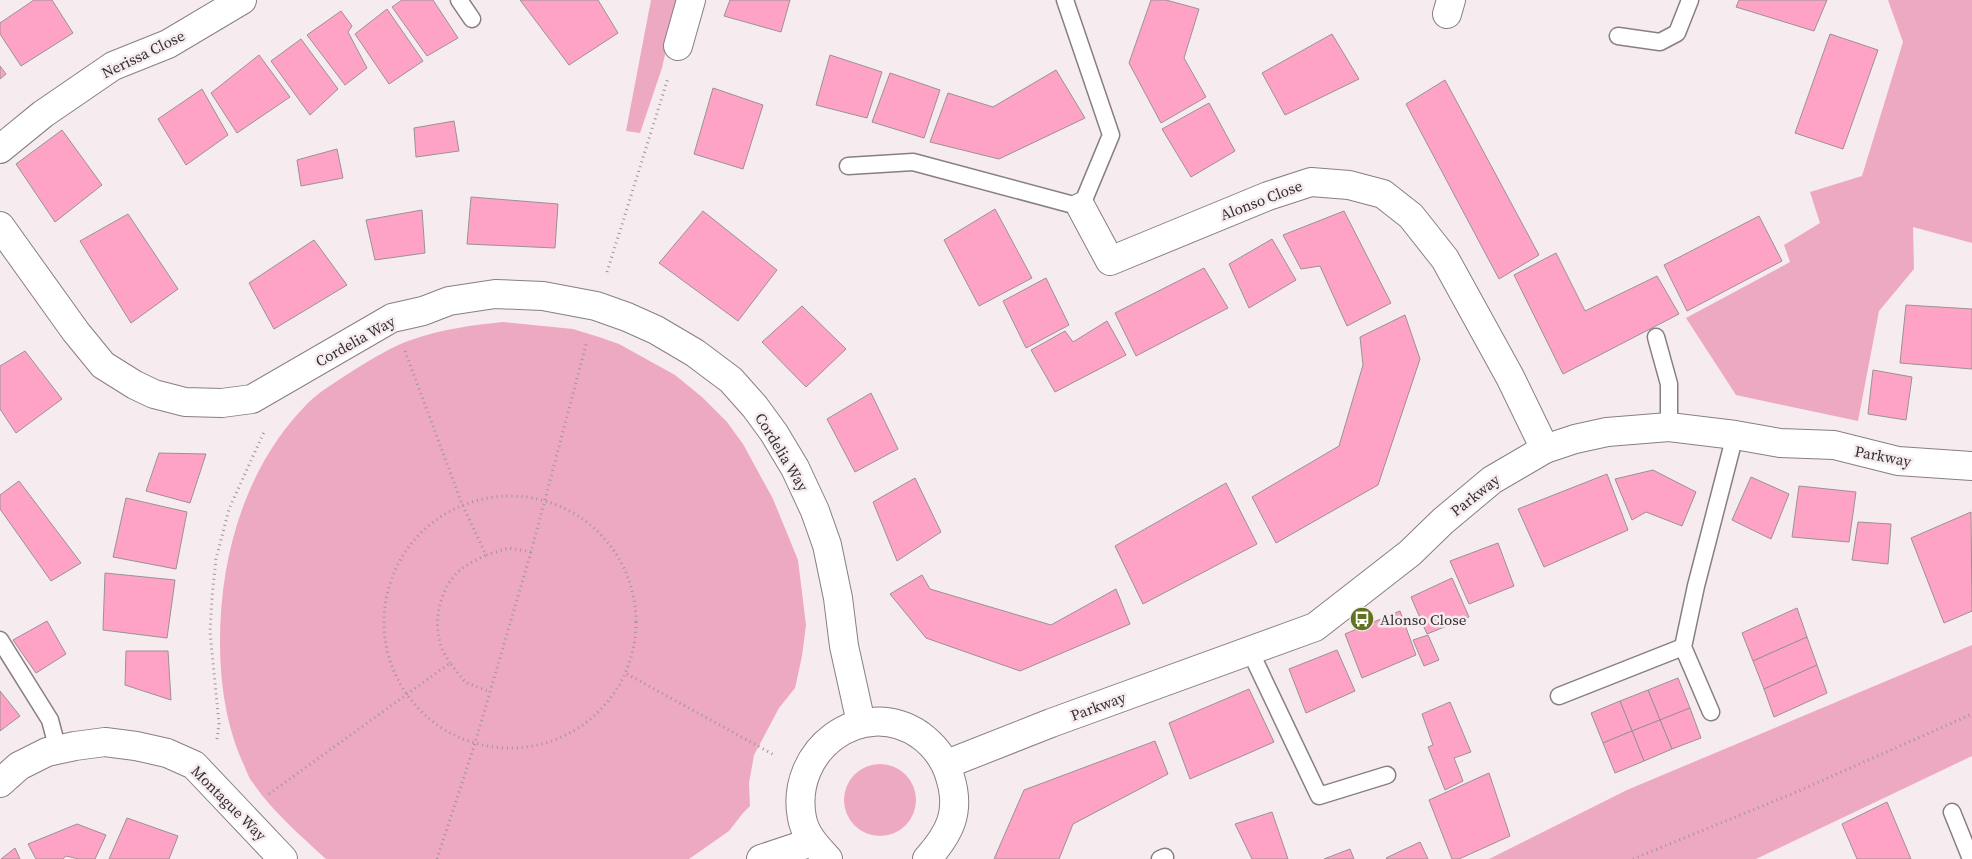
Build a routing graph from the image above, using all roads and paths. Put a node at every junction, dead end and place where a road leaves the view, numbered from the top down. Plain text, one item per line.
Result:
1 (242, 0) edge
2 (459, 0) edge
3 (691, 0) edge
4 (1066, 0) edge
5 (1690, 0) edge
6 (472, 19) dead end
7 (1618, 36) dead end
8 (678, 46) joint
9 (0, 149) edge
10 (848, 166) dead end
11 (1081, 208) junction
12 (0, 226) edge
13 (596, 306) junction
14 (392, 318) junction
15 (1656, 337) dead end
16 (1669, 427) junction
17 (265, 431) dead end
18 (1735, 435) junction
19 (1545, 450) junction
20 (1972, 466) edge
21 (543, 503) junction
22 (462, 504) junction
23 (531, 552) junction
24 (486, 555) junction
25 (0, 640) edge
26 (1683, 647) junction
27 (1250, 651) junction
28 (450, 663) junction
29 (627, 674) junction
30 (490, 692) junction
31 (405, 694) junction
32 (1559, 696) dead end
33 (1711, 712) dead end
34 (1972, 714) edge
35 (861, 723) junction
36 (475, 743) junction
37 (58, 750) junction
38 (946, 764) junction
39 (805, 772) junction
40 (1387, 775) dead end
41 (0, 783) edge
42 (212, 784) junction
43 (1952, 812) dead end
44 (240, 814) junction
45 (820, 850) edge
46 (284, 859) edge
47 (438, 859) edge
48 (761, 859) edge
49 (927, 859) edge
50 (1633, 859) edge
51 (1970, 859) edge

1 - 9 street, Nerissa Close
2 - 6 lane
3 - 8 street
4 - 11 lane
5 - 7 lane
8 - 13 path
10 - 11 lane
11 - 19 street, Alonso Close
12 - 14 street, Cordelia Way
13 - 14 street, Cordelia Way
13 - 21 path
13 - 35 street, Cordelia Way
14 - 22 path
15 - 16 lane
16 - 18 street, Parkway
16 - 19 street, Parkway
17 - 42 path
18 - 20 street, Parkway
18 - 26 lane
19 - 27 street, Parkway
21 - 22 path
21 - 23 path
21 - 29 path
22 - 24 path
22 - 31 path
23 - 24 path
23 - 30 path
24 - 28 path
25 - 37 lane
26 - 32 lane
26 - 33 lane
27 - 38 street, Parkway
27 - 40 lane
28 - 30 path
28 - 31 path
29 - 36 path
29 - 39 path
30 - 36 path
31 - 36 path
31 - 44 path
34 - 50 path
35 - 38 street
35 - 39 street
36 - 47 path
37 - 41 street, Montague Way
37 - 42 street, Montague Way
38 - 49 street
39 - 45 street
42 - 44 street, Montague Way
43 - 51 lane
44 - 46 street, Montague Way
45 - 48 street

